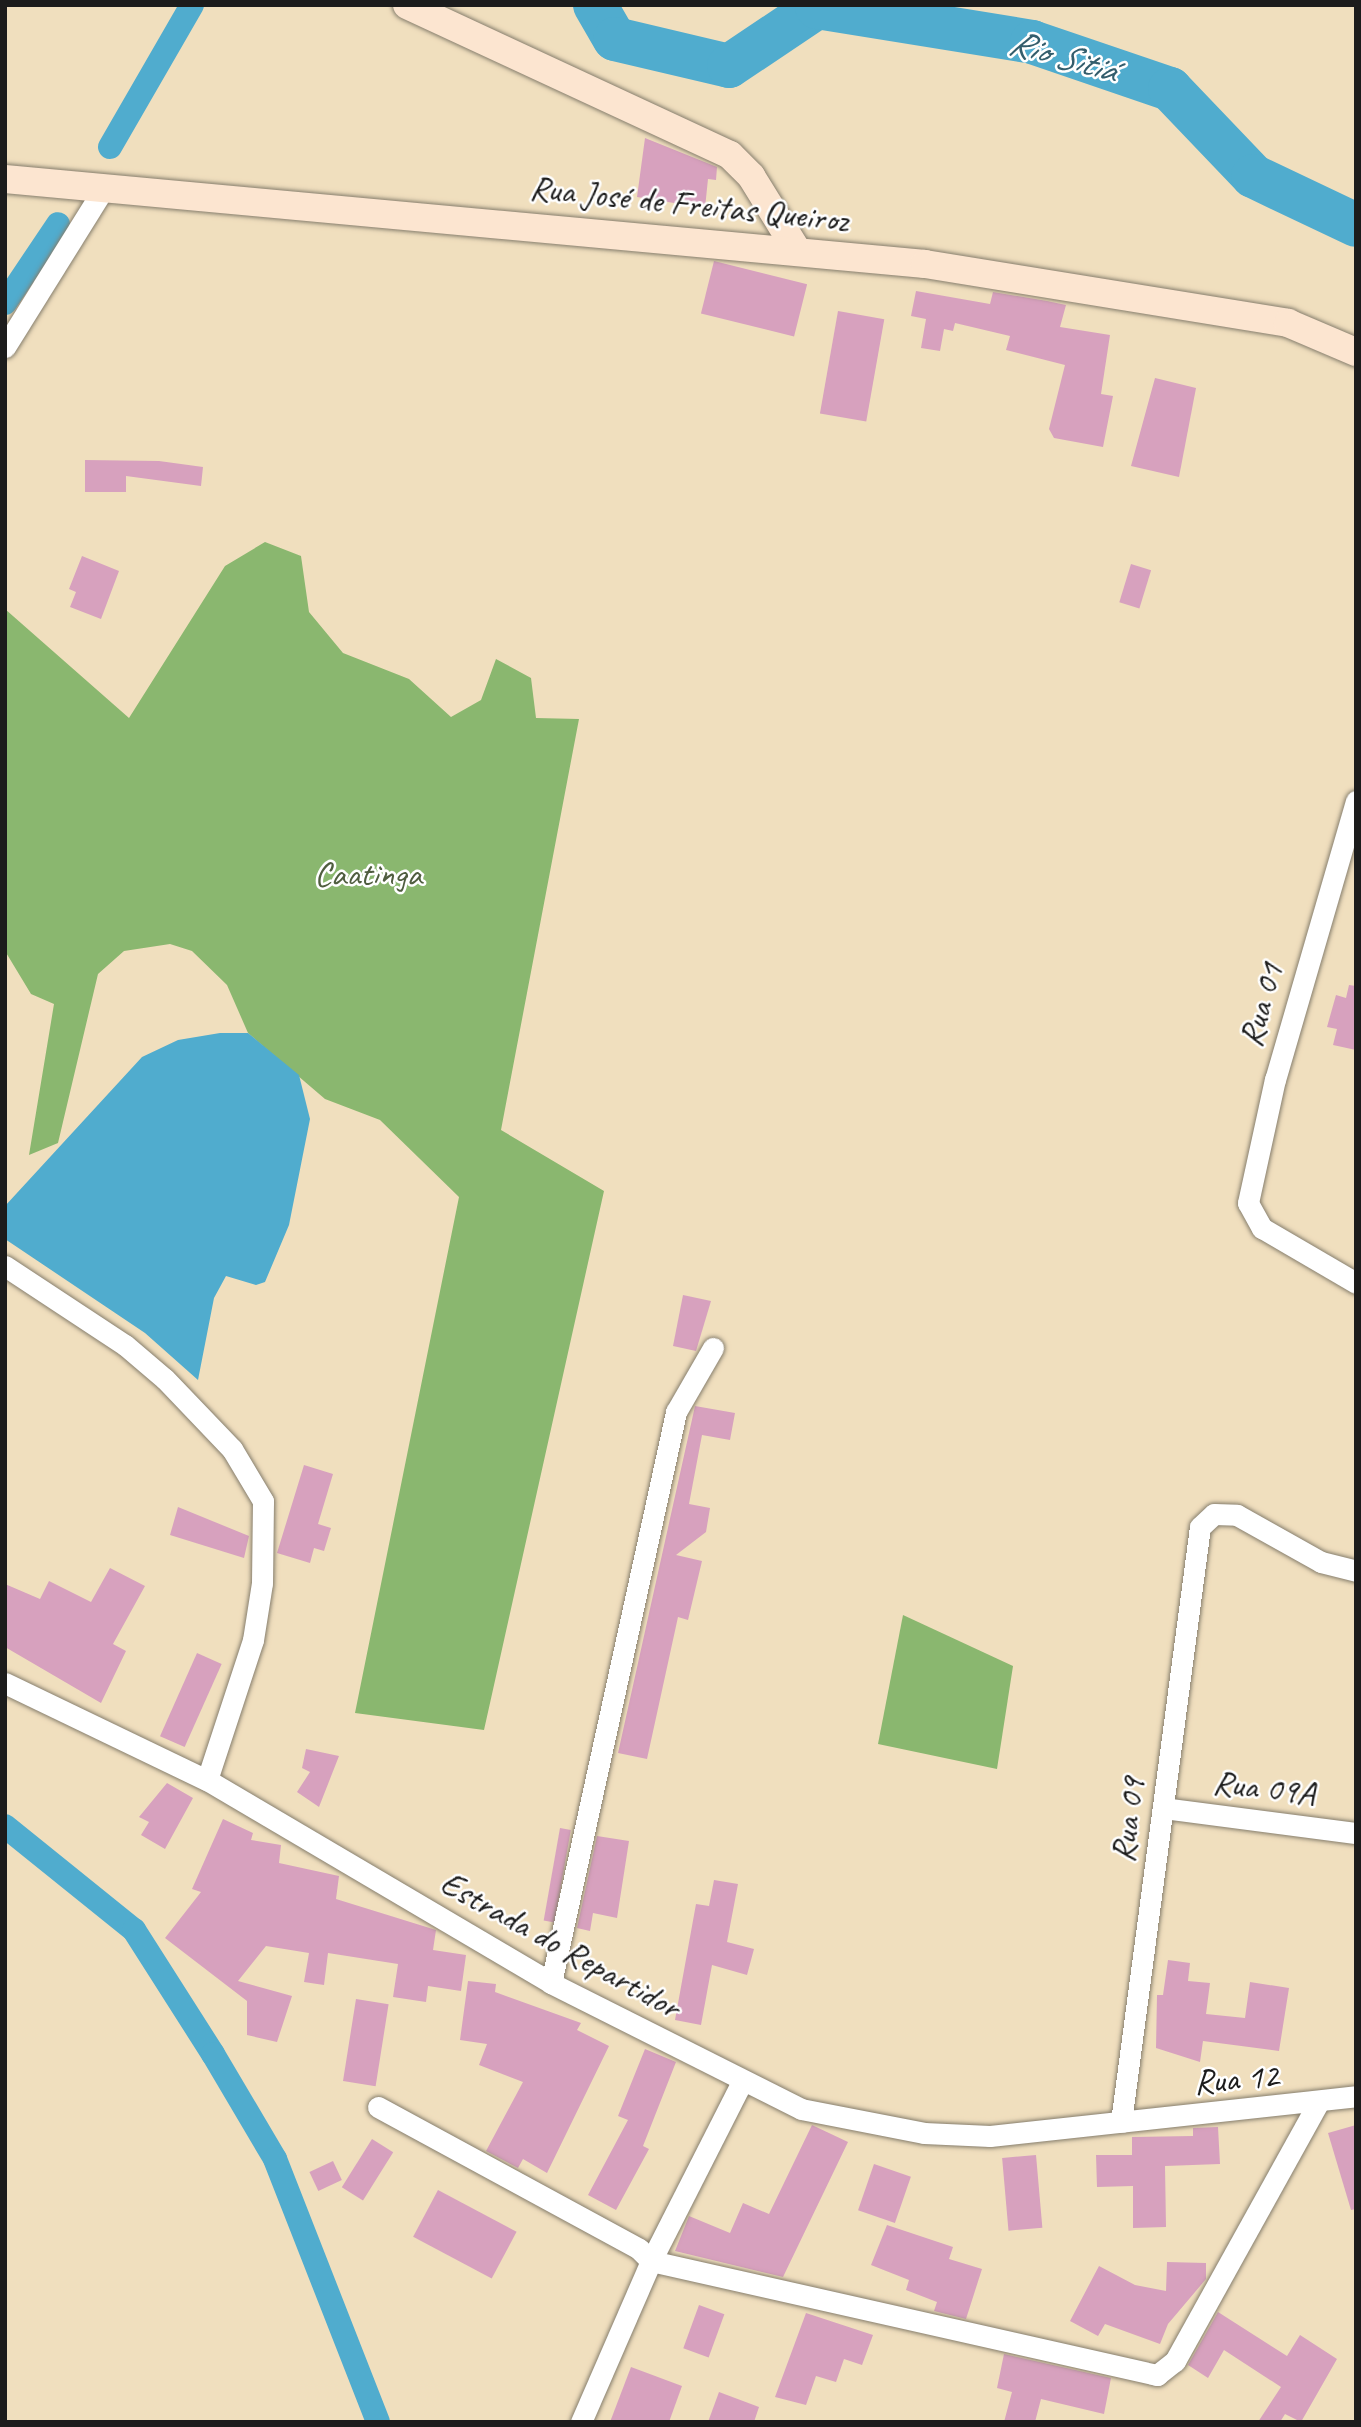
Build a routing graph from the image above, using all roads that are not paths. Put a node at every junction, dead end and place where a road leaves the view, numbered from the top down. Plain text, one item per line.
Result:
1 (407, 5) edge
2 (5, 179) edge
3 (104, 188) junction
4 (798, 252) junction
5 (5, 347) edge
6 (1356, 352) edge
7 (1356, 801) edge
8 (5, 1266) edge
9 (1356, 1283) edge
10 (713, 1348) dead end
11 (1356, 1571) edge
12 (5, 1683) edge
13 (207, 1780) junction
14 (1163, 1808) junction
15 (1356, 1833) edge
16 (551, 1983) junction
17 (742, 2082) junction
18 (1353, 2091) edge
19 (1317, 2105) junction
20 (378, 2107) dead end
21 (1121, 2122) junction
22 (651, 2262) junction
23 (581, 2422) edge

1 - 4 main road
2 - 3 main road, Rua José de Freitas Queiroz
3 - 4 main road, Rua José de Freitas Queiroz
3 - 5 street
4 - 6 main road, Rua José de Freitas Queiroz
7 - 9 street, Rua 01
8 - 13 street
10 - 16 street
11 - 14 street, Rua 09
12 - 13 street, Estrada do Repartidor
13 - 16 street, Estrada do Repartidor
14 - 15 street, Rua 09A
14 - 21 street, Rua 09
16 - 17 street, Estrada do Repartidor
17 - 21 street, Estrada do Repartidor
17 - 22 street
18 - 19 street, Rua 12
19 - 21 street, Rua 12
19 - 22 street
20 - 22 street
22 - 23 street

